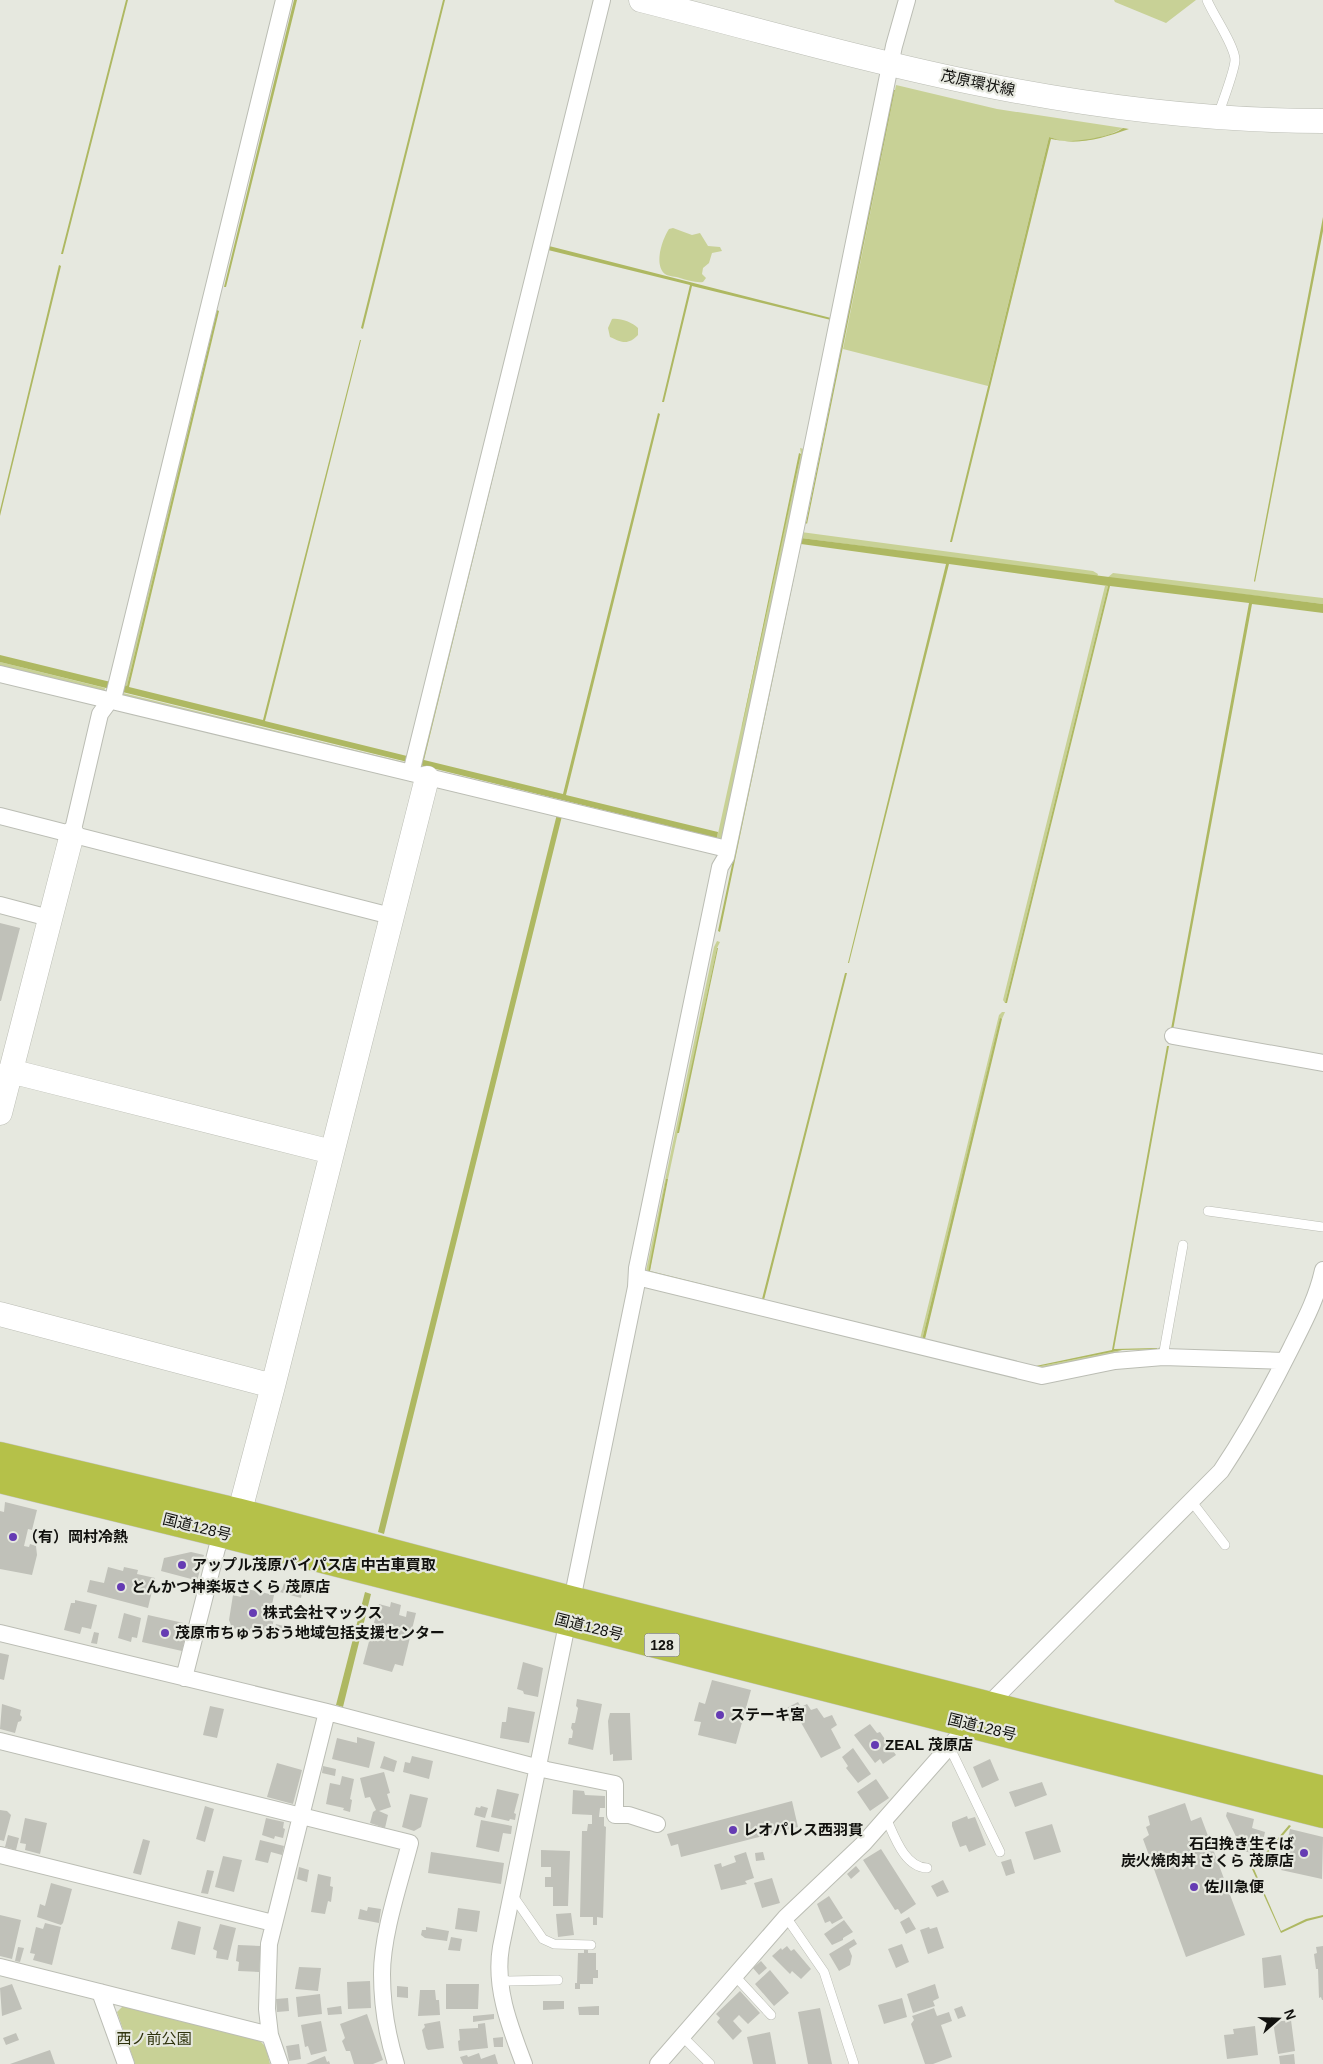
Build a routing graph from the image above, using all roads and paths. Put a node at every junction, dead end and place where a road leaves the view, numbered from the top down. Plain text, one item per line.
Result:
1 (284, 0) edge
2 (602, 0) edge
3 (641, 0) edge
4 (907, 0) edge
5 (1207, 0) edge
6 (891, 63) junction
7 (1217, 117) junction
8 (1323, 121) edge
9 (0, 674) edge
10 (108, 700) junction
11 (419, 776) junction
12 (0, 816) edge
13 (72, 834) junction
14 (727, 849) junction
15 (0, 905) edge
16 (391, 916) junction
17 (49, 918) junction
18 (1173, 1036) dead end
19 (1323, 1063) edge
20 (10, 1071) junction
21 (0, 1113) edge
22 (332, 1152) junction
23 (1208, 1211) dead end
24 (1323, 1227) edge
25 (1183, 1245) dead end
26 (1323, 1270) edge
27 (637, 1276) junction
28 (0, 1314) edge
29 (1162, 1357) junction
30 (1284, 1361) junction
31 (273, 1386) junction
32 (0, 1456) edge
33 (0, 1479) edge
34 (1192, 1502) junction
35 (230, 1523) junction
36 (1225, 1545) dead end
37 (569, 1611) junction
38 (0, 1633) edge
39 (184, 1678) junction
40 (327, 1712) junction
41 (978, 1715) junction
42 (0, 1741) edge
43 (949, 1746) junction
44 (538, 1767) junction
45 (1323, 1790) edge
46 (1323, 1814) edge
47 (302, 1816) junction
48 (886, 1818) junction
49 (657, 1824) dead end
50 (1000, 1852) dead end
51 (0, 1855) edge
52 (927, 1868) dead end
53 (511, 1892) junction
54 (786, 1917) junction
55 (273, 1923) junction
56 (591, 1945) dead end
57 (0, 1967) edge
58 (735, 1976) junction
59 (558, 1980) dead end
60 (501, 1981) junction
61 (100, 1992) junction
62 (771, 2015) dead end
63 (270, 2034) junction
64 (682, 2036) junction
65 (126, 2064) edge
66 (280, 2064) edge
67 (396, 2064) edge
68 (524, 2064) edge
69 (658, 2064) edge
70 (710, 2064) edge
71 (854, 2064) edge

1 - 10 street
2 - 11 street
3 - 6 street, 茂原環状線
4 - 6 street
5 - 7 lane
6 - 7 street, 茂原環状線
6 - 14 street
7 - 8 street, 茂原環状線
9 - 10 street
10 - 11 street
10 - 13 street
11 - 14 street
11 - 16 street
12 - 13 street
13 - 16 street
13 - 17 street
14 - 27 street
15 - 17 street
16 - 22 street
17 - 20 street
18 - 19 street
20 - 21 street
20 - 22 street
22 - 31 street
23 - 24 lane
25 - 29 lane
26 - 30 street
27 - 29 street
27 - 37 street
28 - 31 street
29 - 30 street
30 - 34 street
31 - 35 street
32 - 35 highway, 国道128号 / 128
33 - 35 highway, 国道128号 / 128
34 - 36 lane
34 - 41 street
35 - 37 highway, 国道128号 / 128
35 - 39 street
37 - 41 highway, 国道128号 / 128
37 - 44 street
38 - 39 street
39 - 40 street
40 - 44 street
40 - 47 street
41 - 43 street
41 - 45 highway, 国道128号 / 128
41 - 46 highway, 国道128号 / 128
42 - 47 street
43 - 48 street
43 - 50 lane
44 - 49 street
44 - 53 street
47 - 55 street
47 - 67 street
48 - 52 lane
48 - 54 street
51 - 55 street
53 - 56 lane
53 - 60 street
54 - 58 street
54 - 71 lane
55 - 63 street
57 - 61 street
58 - 62 lane
58 - 64 street
59 - 60 lane
60 - 68 street
61 - 63 street
61 - 65 street
63 - 66 street
64 - 69 street
64 - 70 lane

